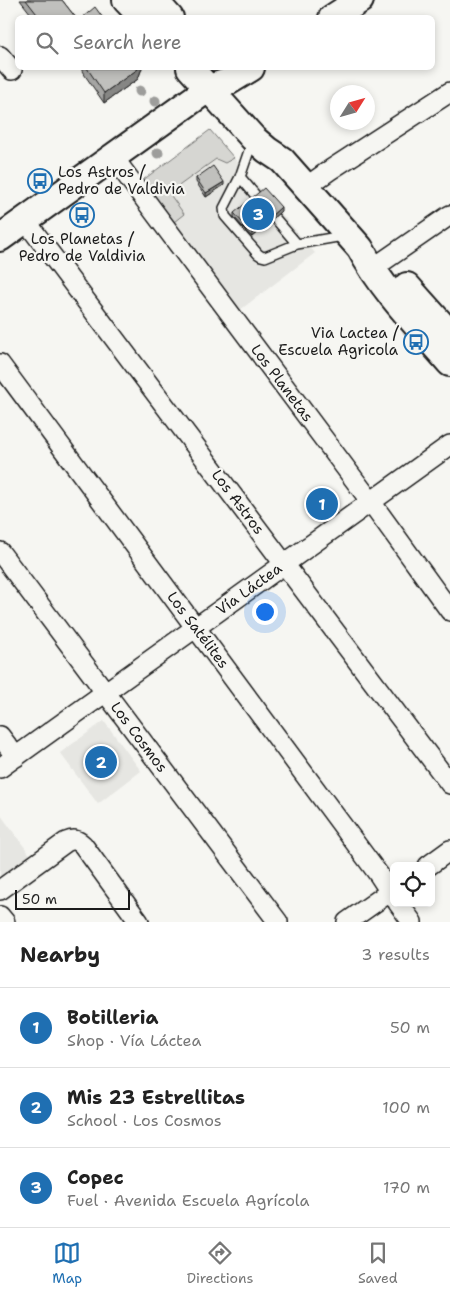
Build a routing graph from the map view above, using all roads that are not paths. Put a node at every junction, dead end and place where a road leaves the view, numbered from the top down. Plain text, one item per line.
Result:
1 (126, 0) edge
2 (154, 0) edge
3 (360, 0) edge
4 (140, 15) edge
5 (167, 15) edge
6 (337, 15) edge
7 (195, 70) edge
8 (246, 70) edge
9 (217, 79) edge
10 (450, 92) edge
11 (253, 138) junction
12 (112, 157) junction
13 (282, 160) junction
14 (240, 178) junction
15 (306, 187) junction
16 (257, 197) edge
17 (450, 215) edge
18 (274, 217) edge
19 (25, 220) junction
20 (0, 238) edge
21 (354, 242) junction
22 (297, 244) junction
23 (382, 262) junction
24 (447, 347) edge
25 (0, 364) edge
26 (450, 445) edge
27 (371, 502) junction
28 (0, 552) edge
29 (284, 564) junction
30 (450, 611) edge
31 (196, 628) junction
32 (105, 693) junction
33 (0, 736) edge
34 (16, 757) junction
35 (0, 768) edge
36 (450, 784) edge
37 (450, 850) edge
38 (434, 862) edge
39 (0, 890) edge
40 (390, 890) edge
41 (390, 898) edge
42 (402, 907) edge
43 (0, 916) edge
44 (5, 922) edge
45 (139, 922) edge
46 (278, 922) edge
47 (347, 922) edge
48 (412, 922) edge

1 - 4 main road
2 - 5 main road
3 - 6 main road
7 - 9 main road
8 - 9 main road
9 - 11 main road
9 - 12 main road
9 - 13 main road
10 - 15 street
11 - 13 main road
11 - 14 lane
12 - 19 main road
12 - 27 street, Los Planetas
13 - 15 main road
14 - 16 lane
14 - 22 lane
15 - 21 main road
17 - 23 street
18 - 22 lane
19 - 20 main road
19 - 29 street, Los Astros
21 - 22 lane
21 - 23 main road
21 - 24 main road
23 - 24 main road
25 - 31 street, Los Satélites
26 - 27 street, Vía Láctea
27 - 29 street, Vía Láctea
27 - 30 street, Los Planetas
28 - 32 street, Los Cosmos
29 - 31 street, Vía Láctea
29 - 36 street, Los Astros
31 - 32 street, Vía Láctea
31 - 40 street, Los Satélites
32 - 34 street, Vía Láctea
32 - 46 street, Los Cosmos
33 - 34 street
34 - 35 street, Vía Láctea
37 - 38 street
39 - 45 street
41 - 47 street
42 - 48 street, Los Satélites
43 - 44 street

